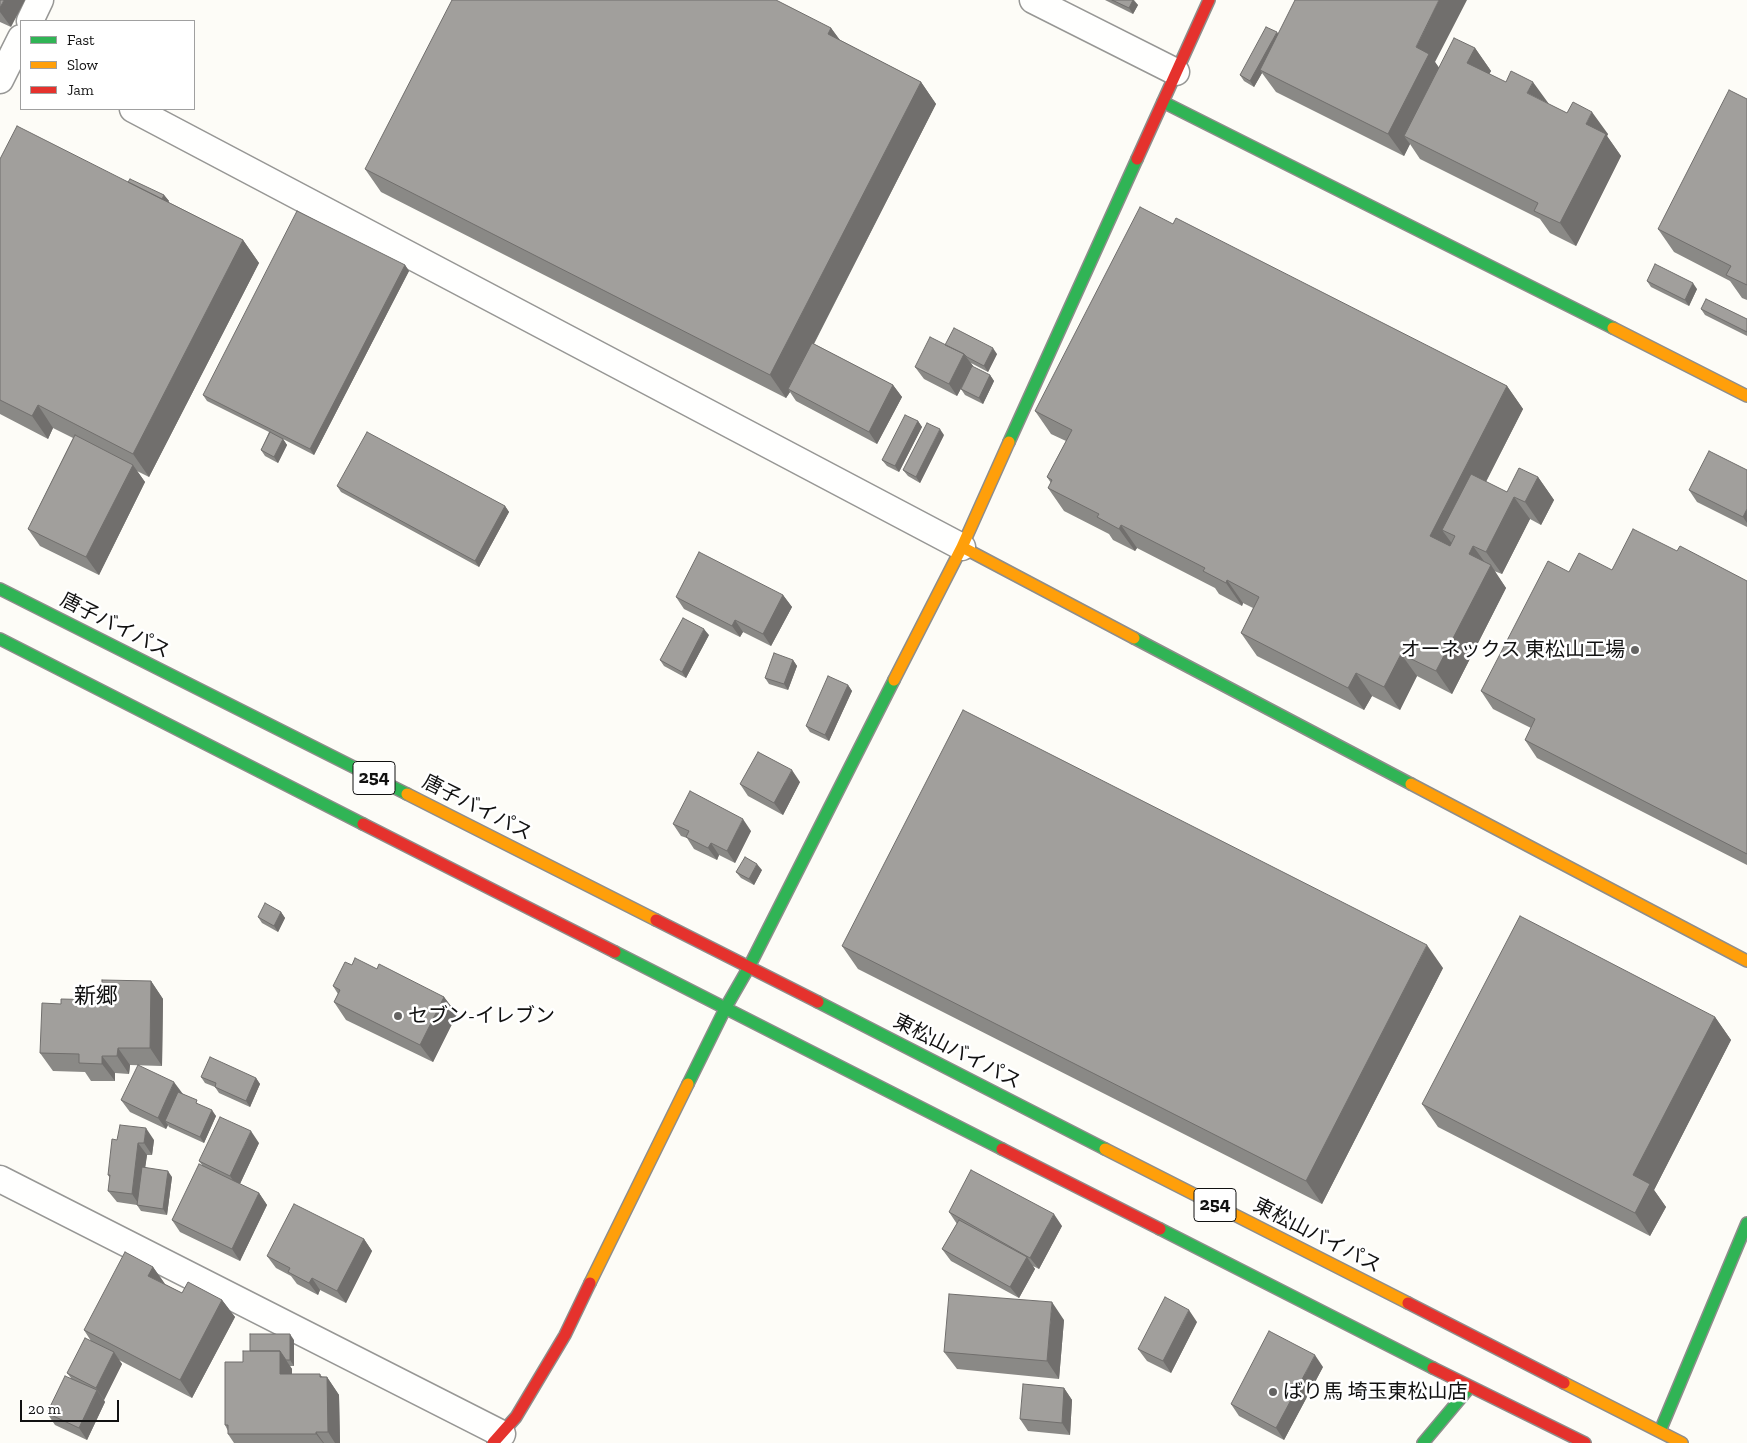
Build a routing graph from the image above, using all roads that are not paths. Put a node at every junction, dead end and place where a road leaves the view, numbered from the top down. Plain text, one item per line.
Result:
1 (40, 0) edge
2 (1033, 0) edge
3 (1209, 0) edge
4 (30, 20) edge
5 (15, 43) edge
6 (1176, 72) junction
7 (0, 80) edge
8 (1164, 102) junction
9 (135, 110) edge
10 (1747, 396) edge
11 (962, 547) junction
12 (0, 589) edge
13 (0, 639) edge
14 (1747, 961) edge
15 (749, 967) junction
16 (726, 1007) junction
17 (0, 1179) edge
18 (1747, 1223) edge
19 (1470, 1387) junction
20 (1660, 1431) junction
21 (497, 1440) edge
22 (1423, 1443) edge
23 (1585, 1443) edge
24 (1682, 1443) edge

1 - 4 street
2 - 6 street
3 - 6 main road
5 - 7 street
6 - 8 main road
8 - 10 main road
8 - 11 main road
9 - 11 street
11 - 14 main road
11 - 15 main road
12 - 15 main road, 唐子バイパス / 254
13 - 16 main road, 254
15 - 16 main road
15 - 20 main road, 東松山バイパス / 254
16 - 19 main road, 254
16 - 21 main road
17 - 21 street
18 - 20 main road
19 - 22 main road
19 - 23 main road, 254
20 - 24 main road, 東松山バイパス / 254

